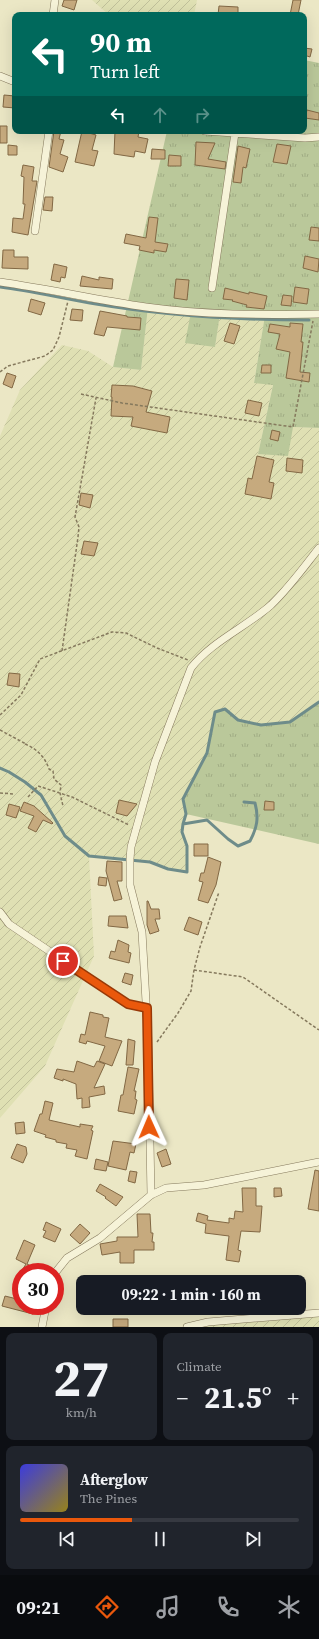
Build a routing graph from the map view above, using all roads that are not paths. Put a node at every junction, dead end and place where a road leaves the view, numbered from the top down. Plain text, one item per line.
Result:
1 (55, 0) edge
2 (53, 12) edge
3 (0, 76) edge
4 (12, 81) edge
5 (49, 134) edge
6 (235, 134) edge
7 (249, 134) edge
8 (319, 137) edge
9 (35, 231) dead end
10 (0, 282) edge
11 (212, 288) dead end
12 (316, 314) edge
13 (319, 548) edge
14 (0, 912) edge
15 (147, 1008) junction
16 (319, 1162) edge
17 (151, 1195) junction
18 (63, 1263) edge
19 (319, 1314) edge
20 (44, 1315) edge
21 (42, 1327) edge
22 (187, 1327) edge

1 - 2 street
3 - 4 street
5 - 9 street
6 - 11 street
7 - 8 street
10 - 12 street
13 - 15 street
14 - 15 street
15 - 17 street
16 - 17 street
17 - 18 street
19 - 22 street
20 - 21 street

